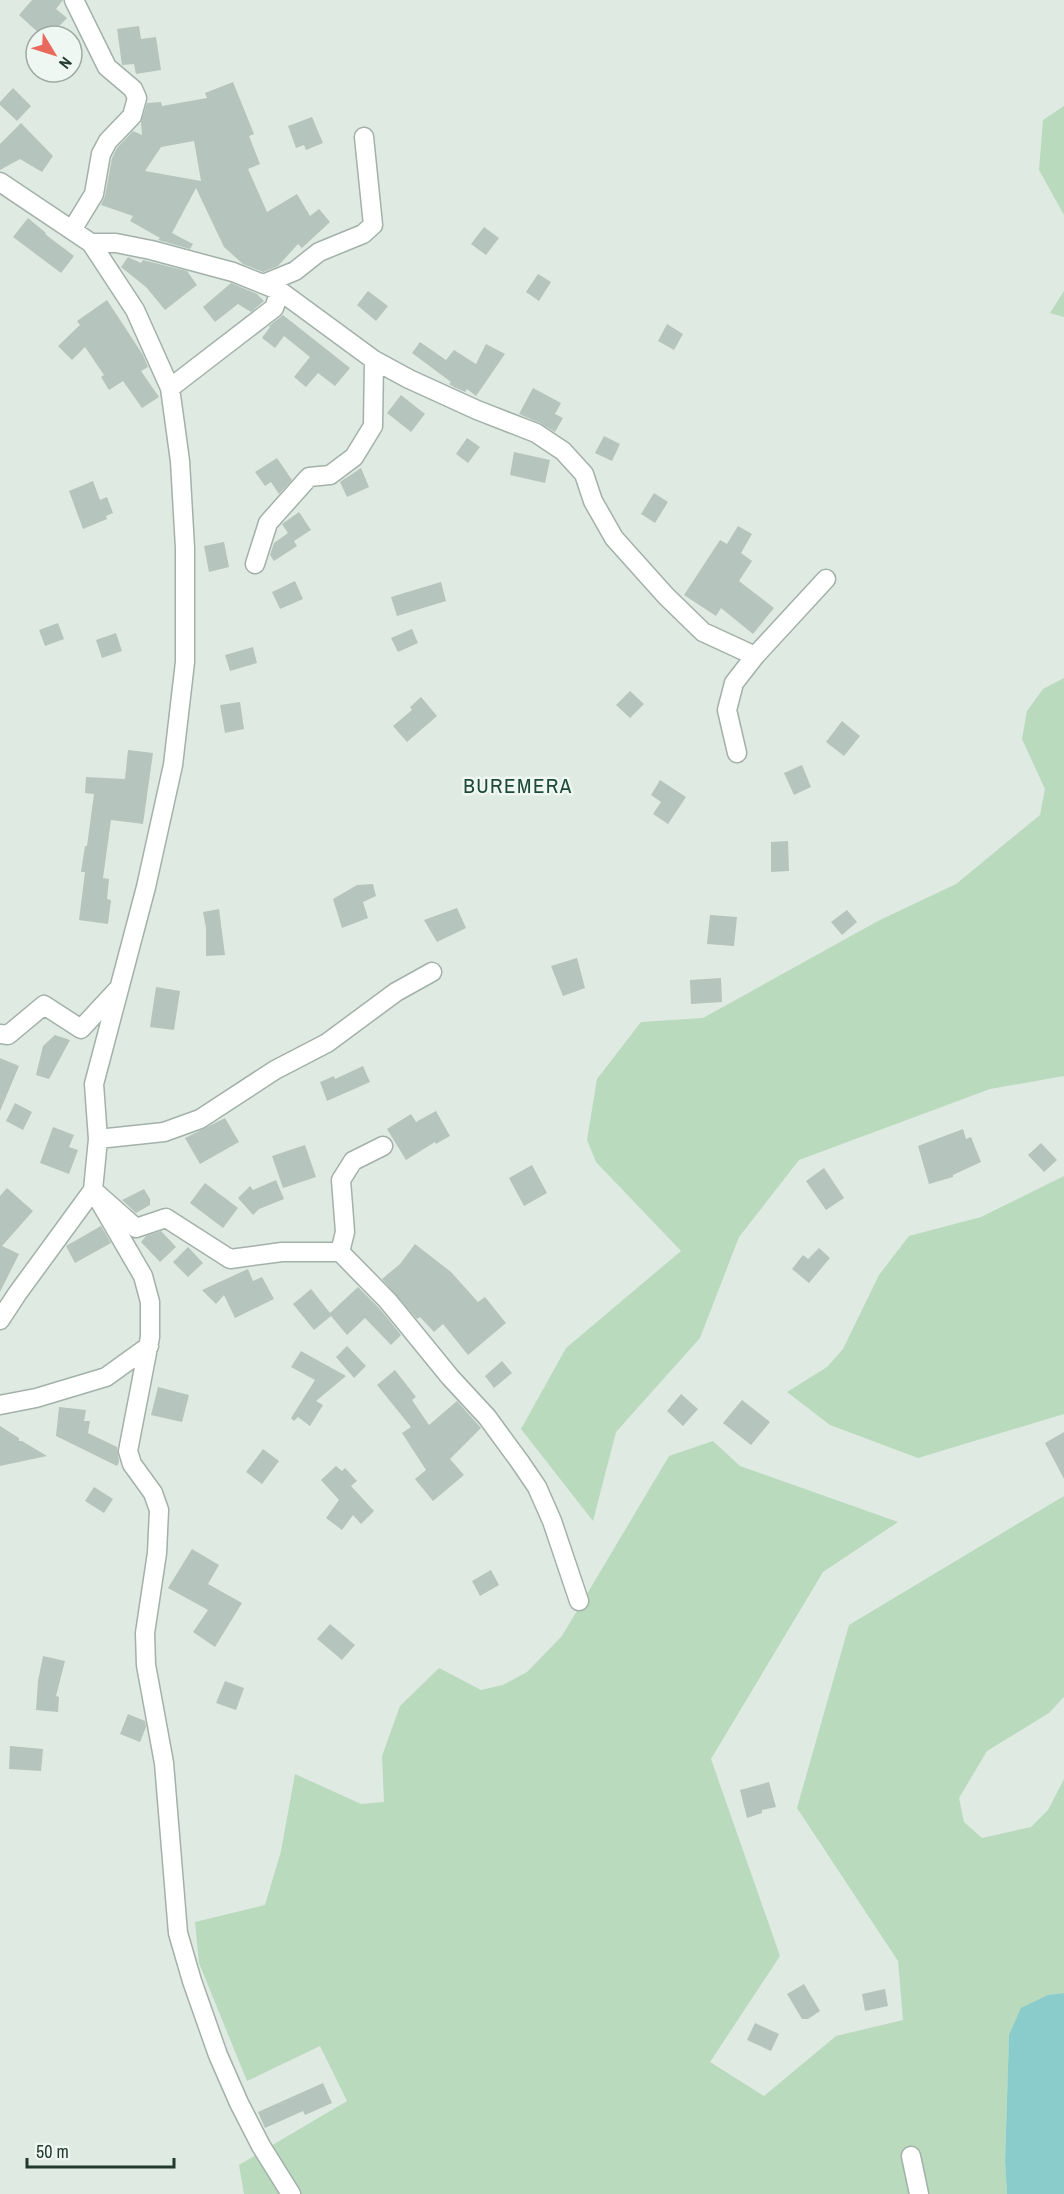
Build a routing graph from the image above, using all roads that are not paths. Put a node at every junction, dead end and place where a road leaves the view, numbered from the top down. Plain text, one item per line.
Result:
1 (74, 0) edge
2 (364, 137) dead end
3 (0, 182) edge
4 (72, 230) junction
5 (91, 243) junction
6 (271, 287) junction
7 (374, 360) junction
8 (170, 388) junction
9 (255, 564) dead end
10 (825, 579) dead end
11 (755, 656) junction
12 (737, 753) dead end
13 (432, 972) dead end
14 (118, 989) junction
15 (0, 1034) edge
16 (98, 1139) junction
17 (382, 1146) dead end
18 (93, 1190) junction
19 (340, 1252) junction
20 (0, 1320) edge
21 (148, 1346) junction
22 (0, 1406) edge
23 (579, 1601) dead end
24 (911, 2156) dead end
25 (291, 2194) edge
26 (919, 2194) edge

1 - 4 street
2 - 6 street
3 - 4 street
4 - 5 street
5 - 6 street
5 - 8 street
6 - 7 street
6 - 8 street
7 - 9 street
7 - 11 street
8 - 14 street
10 - 11 street
11 - 12 street
13 - 16 street
14 - 15 street
14 - 16 street
16 - 18 street
17 - 19 street
18 - 19 street
18 - 20 street
18 - 21 street
19 - 23 street
21 - 22 street
21 - 25 street
24 - 26 street

